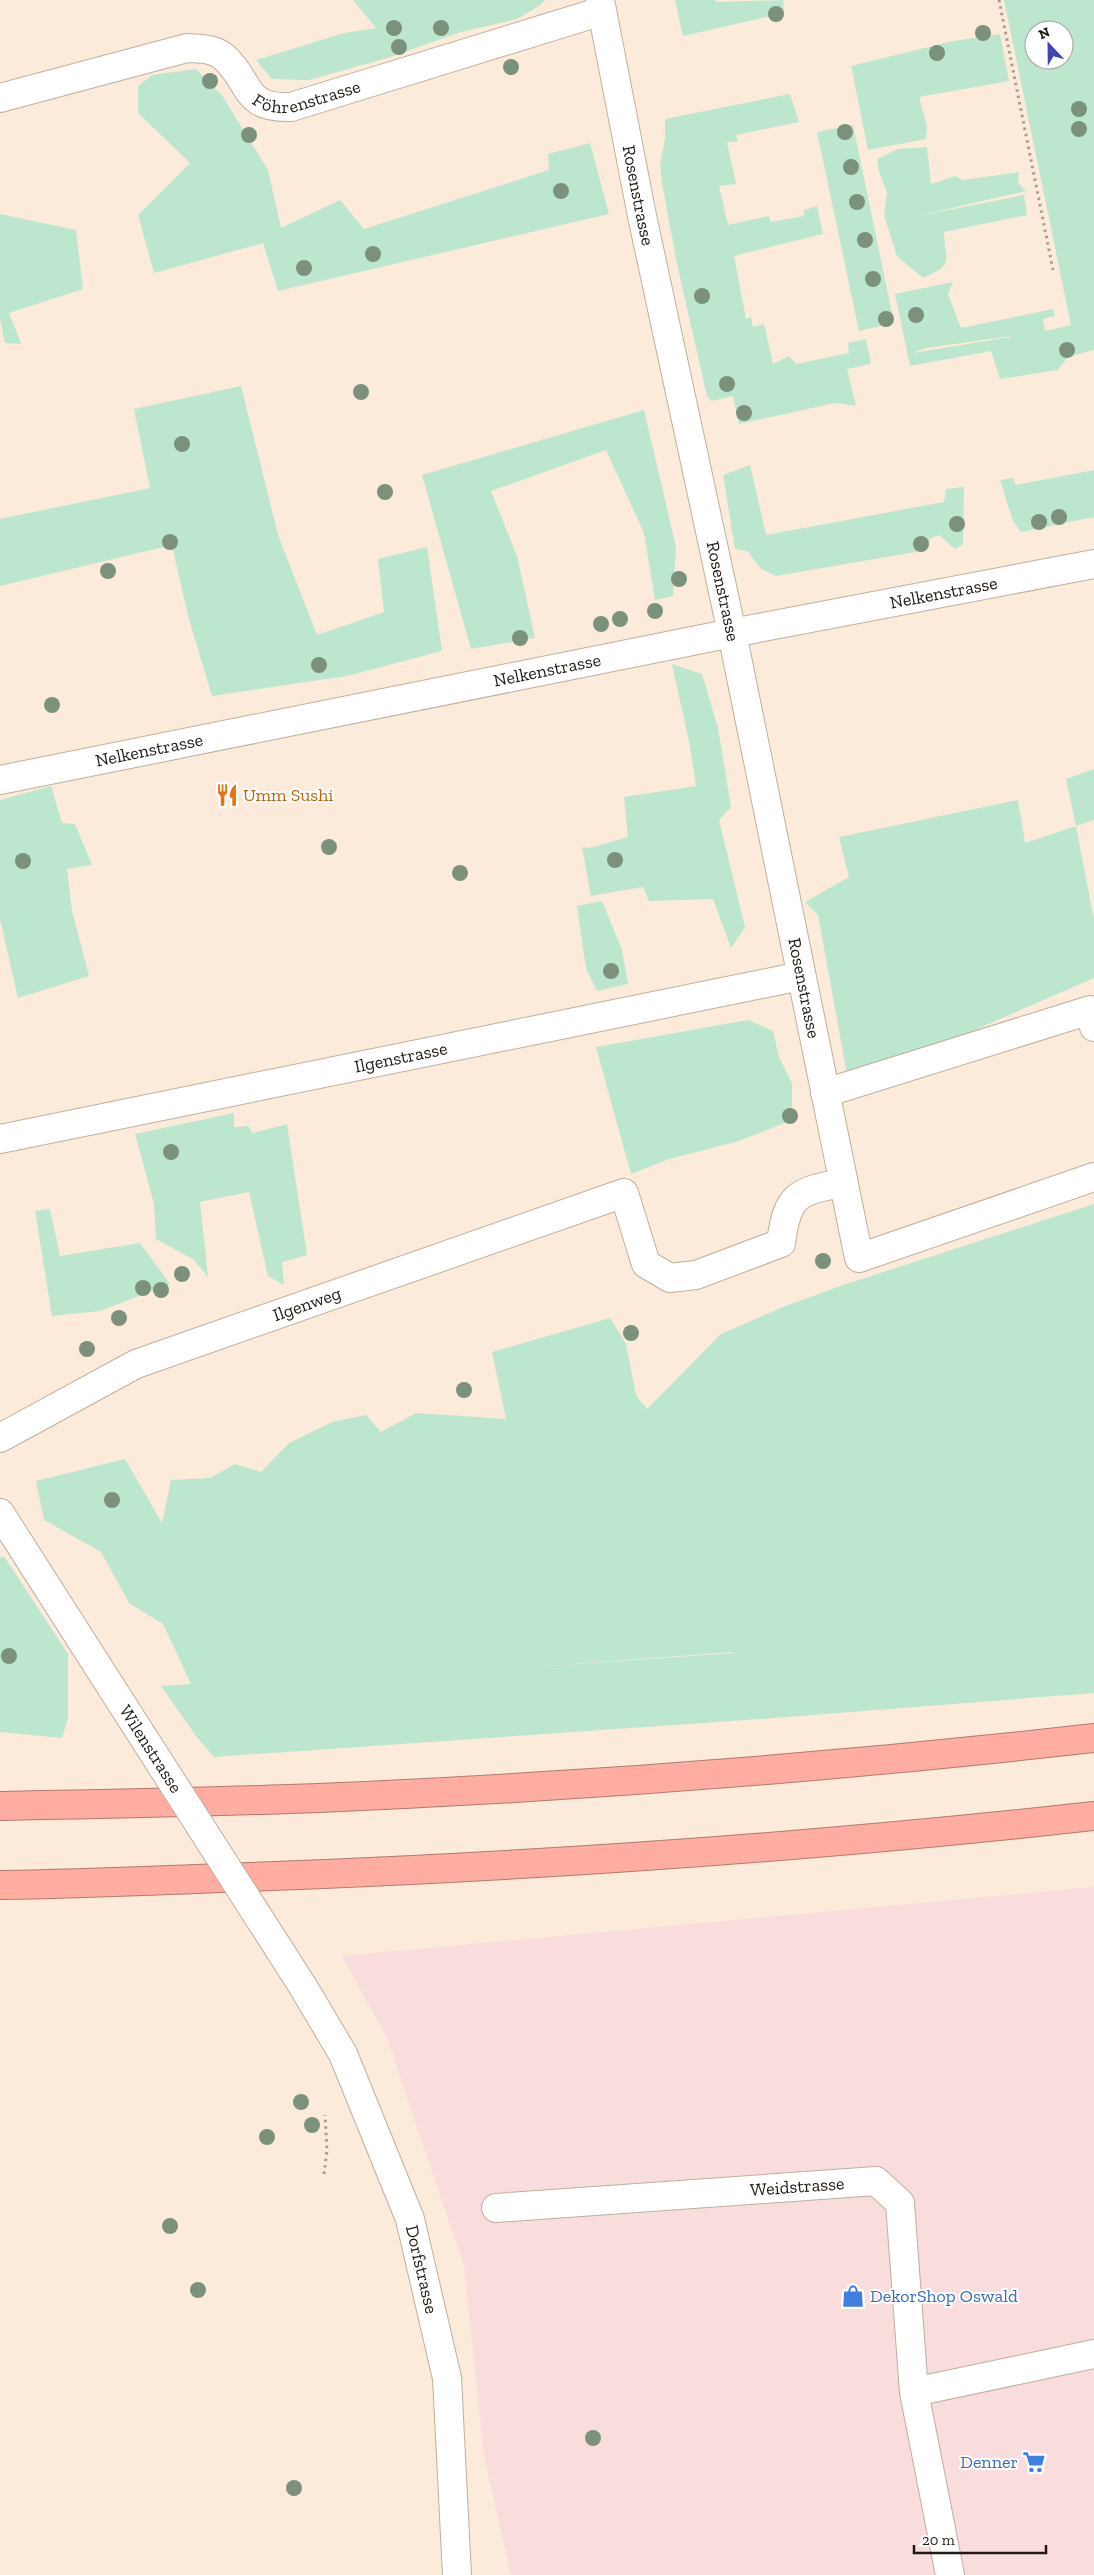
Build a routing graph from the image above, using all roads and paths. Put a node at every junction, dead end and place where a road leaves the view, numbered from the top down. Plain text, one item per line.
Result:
1 (999, 0) edge
2 (601, 6) edge
3 (0, 98) edge
4 (1054, 270) dead end
5 (1094, 564) edge
6 (732, 633) junction
7 (0, 780) edge
8 (801, 976) junction
9 (1094, 1027) edge
10 (825, 1093) junction
11 (0, 1139) edge
12 (1094, 1177) edge
13 (843, 1183) junction
14 (0, 1438) edge
15 (0, 1512) edge
16 (1094, 1738) edge
17 (0, 1806) edge
18 (1094, 1816) edge
19 (0, 1885) edge
20 (302, 1985) joint
21 (496, 2208) dead end
22 (1094, 2354) edge
23 (914, 2392) junction
24 (457, 2575) edge
25 (948, 2575) edge

1 - 4 path
2 - 3 street, Föhrenstrasse
2 - 6 street, Rosenstrasse
5 - 6 street, Nelkenstrasse
6 - 7 street, Nelkenstrasse
6 - 8 street, Rosenstrasse
8 - 10 street, Rosenstrasse
8 - 11 street, Ilgenstrasse
9 - 10 street
10 - 13 street, Rosenstrasse
12 - 13 street, Rosenstrasse
13 - 14 street, Ilgenweg
15 - 20 street, Wilenstrasse, bridge
16 - 17 highway
18 - 19 highway
20 - 24 street, Dorfstrasse
21 - 23 street, Weidstrasse
22 - 23 street
23 - 25 street, Weidstrasse

